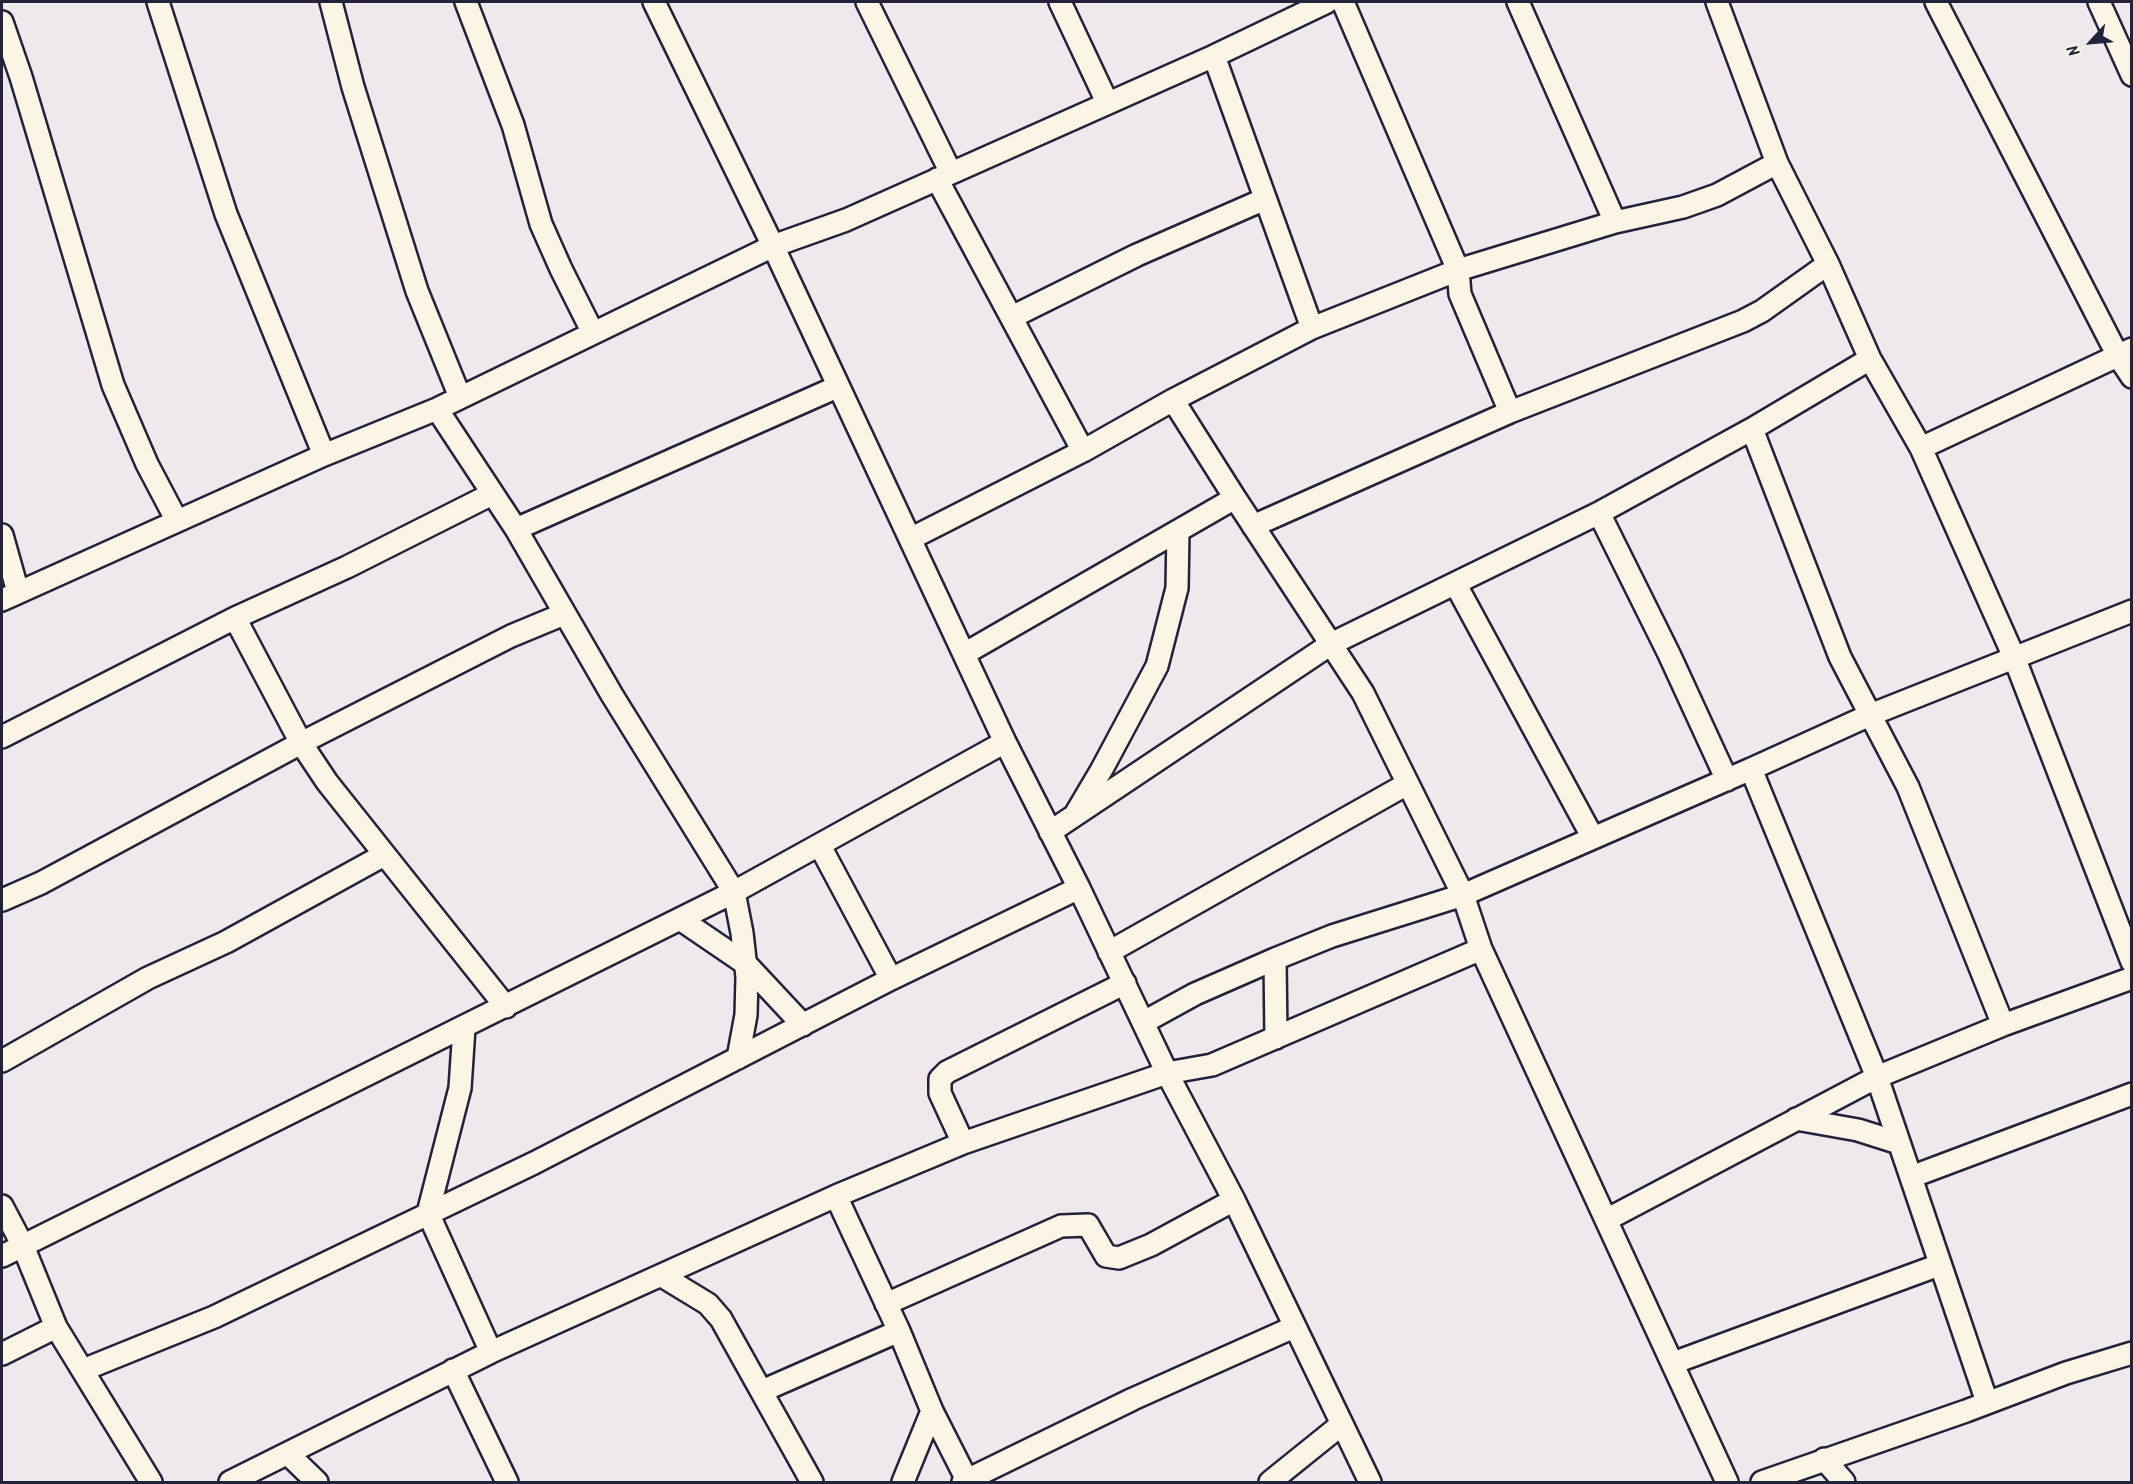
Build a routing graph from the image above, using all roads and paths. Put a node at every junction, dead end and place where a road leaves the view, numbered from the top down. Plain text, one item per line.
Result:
1 (158, 2) edge
2 (331, 2) edge
3 (466, 2) edge
4 (654, 2) edge
5 (867, 2) edge
6 (1060, 2) edge
7 (1326, 2) edge
8 (1343, 2) edge
9 (1518, 2) edge
10 (1717, 2) edge
11 (1936, 2) edge
12 (2099, 2) edge
13 (1289, 9) edge
14 (2, 22) edge
15 (1214, 56) junction
16 (2132, 75) edge
17 (1107, 102) junction
18 (1777, 164) junction
19 (944, 176) junction
20 (1265, 199) junction
21 (1615, 222) junction
22 (773, 246) junction
23 (1828, 264) junction
24 (1458, 270) junction
25 (1012, 316) junction
26 (1312, 328) junction
27 (593, 333) junction
28 (2125, 352) edge
29 (1869, 359) junction
30 (2132, 376) edge
31 (837, 387) junction
32 (460, 397) junction
33 (1173, 400) junction
34 (437, 409) junction
35 (1510, 412) junction
36 (1752, 429) junction
37 (1921, 448) junction
38 (1083, 451) junction
39 (324, 455) junction
40 (492, 494) junction
41 (1235, 498) junction
42 (1599, 513) junction
43 (177, 521) junction
44 (1253, 526) junction
45 (516, 529) junction
46 (1178, 531) junction
47 (2, 535) edge
48 (910, 539) junction
49 (1456, 585) junction
50 (10, 596) edge
51 (2132, 611) edge
52 (564, 614) junction
53 (235, 618) junction
54 (1331, 644) junction
55 (964, 654) junction
56 (2014, 657) junction
57 (1870, 715) junction
58 (2, 737) edge
59 (1005, 742) junction
60 (302, 743) junction
61 (1751, 769) junction
62 (1727, 780) junction
63 (1407, 784) junction
64 (1073, 817) junction
65 (1050, 832) junction
66 (1593, 837) junction
67 (820, 846) junction
68 (384, 855) junction
69 (1078, 888) junction
70 (734, 892) junction
71 (1463, 895) junction
72 (2, 900) edge
73 (680, 919) junction
74 (2127, 936) edge
75 (1481, 949) junction
76 (1109, 952) junction
77 (1275, 959) junction
78 (2132, 962) edge
79 (746, 964) junction
80 (2132, 978) edge
81 (891, 979) junction
82 (1125, 983) junction
83 (507, 1007) junction
84 (1144, 1022) junction
85 (803, 1025) junction
86 (2003, 1025) junction
87 (464, 1028) junction
88 (1276, 1038) junction
89 (738, 1058) junction
90 (2, 1061) edge
91 (1167, 1073) junction
92 (1876, 1077) junction
93 (2132, 1094) edge
94 (1796, 1119) junction
95 (963, 1143) junction
96 (1899, 1143) junction
97 (1911, 1177) junction
98 (836, 1196) junction
99 (1234, 1200) junction
100 (428, 1212) junction
101 (3, 1214) edge
102 (1606, 1220) junction
103 (23, 1246) junction
104 (2, 1256) edge
105 (1939, 1264) junction
106 (662, 1276) junction
107 (886, 1304) junction
108 (56, 1327) junction
109 (1294, 1327) junction
110 (898, 1331) junction
111 (491, 1352) junction
112 (2132, 1353) edge
113 (2, 1354) edge
114 (1673, 1363) junction
115 (83, 1370) junction
116 (453, 1370) junction
117 (762, 1391) junction
118 (1987, 1402) junction
119 (932, 1411) junction
120 (1342, 1424) junction
121 (288, 1454) junction
122 (1824, 1459) junction
123 (152, 1482) edge
124 (230, 1482) edge
125 (317, 1482) edge
126 (507, 1482) edge
127 (812, 1482) edge
128 (903, 1482) edge
129 (966, 1482) edge
130 (1270, 1482) edge
131 (1370, 1482) edge
132 (1727, 1482) edge
133 (1762, 1482) edge
134 (1844, 1482) edge

1 - 39 street
2 - 32 street
3 - 27 street
4 - 22 street
5 - 19 street
6 - 17 street
7 - 13 street
8 - 24 street
9 - 21 street
10 - 18 street
11 - 28 street
12 - 16 street
13 - 15 street
14 - 43 street
15 - 17 street
15 - 20 street
17 - 19 street
18 - 21 street
18 - 23 street
19 - 22 street
19 - 25 street
20 - 25 street
20 - 26 street
21 - 24 street
22 - 27 street
22 - 31 street
23 - 29 street
23 - 35 street
24 - 26 street
24 - 35 street
25 - 38 street
26 - 33 street
27 - 32 street
28 - 30 street
28 - 37 street
29 - 36 street
29 - 37 street
31 - 45 street
31 - 48 street
32 - 34 street
33 - 38 street
33 - 41 street
34 - 39 street
34 - 40 street
35 - 44 street
36 - 42 street
36 - 57 street
37 - 56 street
38 - 48 street
39 - 43 street
40 - 45 street
40 - 53 street
41 - 44 street
41 - 46 street
42 - 49 street
42 - 62 street
43 - 50 street
44 - 54 street
45 - 52 street
46 - 55 street
46 - 64 street
47 - 50 street
48 - 55 street
49 - 54 street
49 - 66 street
51 - 56 street
52 - 60 street
52 - 70 street
53 - 58 street
53 - 60 street
54 - 63 street
54 - 64 street
55 - 59 street
56 - 57 street
56 - 74 street
57 - 61 street
57 - 86 street
59 - 65 street
59 - 67 street
60 - 68 street
60 - 72 street
61 - 62 street
61 - 92 street
62 - 66 street
63 - 71 street
63 - 76 street
64 - 65 street
65 - 69 street
66 - 71 street
67 - 70 street
67 - 81 street
68 - 83 street
68 - 90 street
69 - 76 street
69 - 81 street
70 - 73 street
70 - 79 street
71 - 75 street
71 - 77 street
73 - 79 street
73 - 83 street
74 - 78 street
75 - 88 street
75 - 102 street
76 - 82 street
77 - 84 street
77 - 88 street
79 - 85 street
79 - 89 street
80 - 86 street
81 - 85 street
82 - 84 street
82 - 95 street
83 - 87 street
84 - 91 street
85 - 89 street
86 - 92 street
87 - 100 street
87 - 103 street
88 - 91 street
89 - 100 street
91 - 95 street
91 - 99 street
92 - 94 street
92 - 96 street
93 - 97 street
94 - 96 street
94 - 102 street
95 - 98 street
96 - 97 street
97 - 105 street
98 - 106 street
98 - 107 street
99 - 107 street
99 - 109 street
100 - 111 street
100 - 115 street
101 - 103 street
102 - 114 street
103 - 104 street
103 - 108 street
105 - 114 street
105 - 118 street
106 - 111 street
106 - 117 street
107 - 110 street
108 - 113 street
108 - 115 street
109 - 120 street
109 - 129 street
110 - 117 street
110 - 119 street
111 - 116 street
112 - 118 street
114 - 132 street
115 - 123 street
116 - 121 street
116 - 126 street
117 - 127 street
118 - 122 street
119 - 128 street
119 - 129 street
120 - 130 street
120 - 131 street
121 - 124 street
121 - 125 street
122 - 133 street
122 - 134 street

